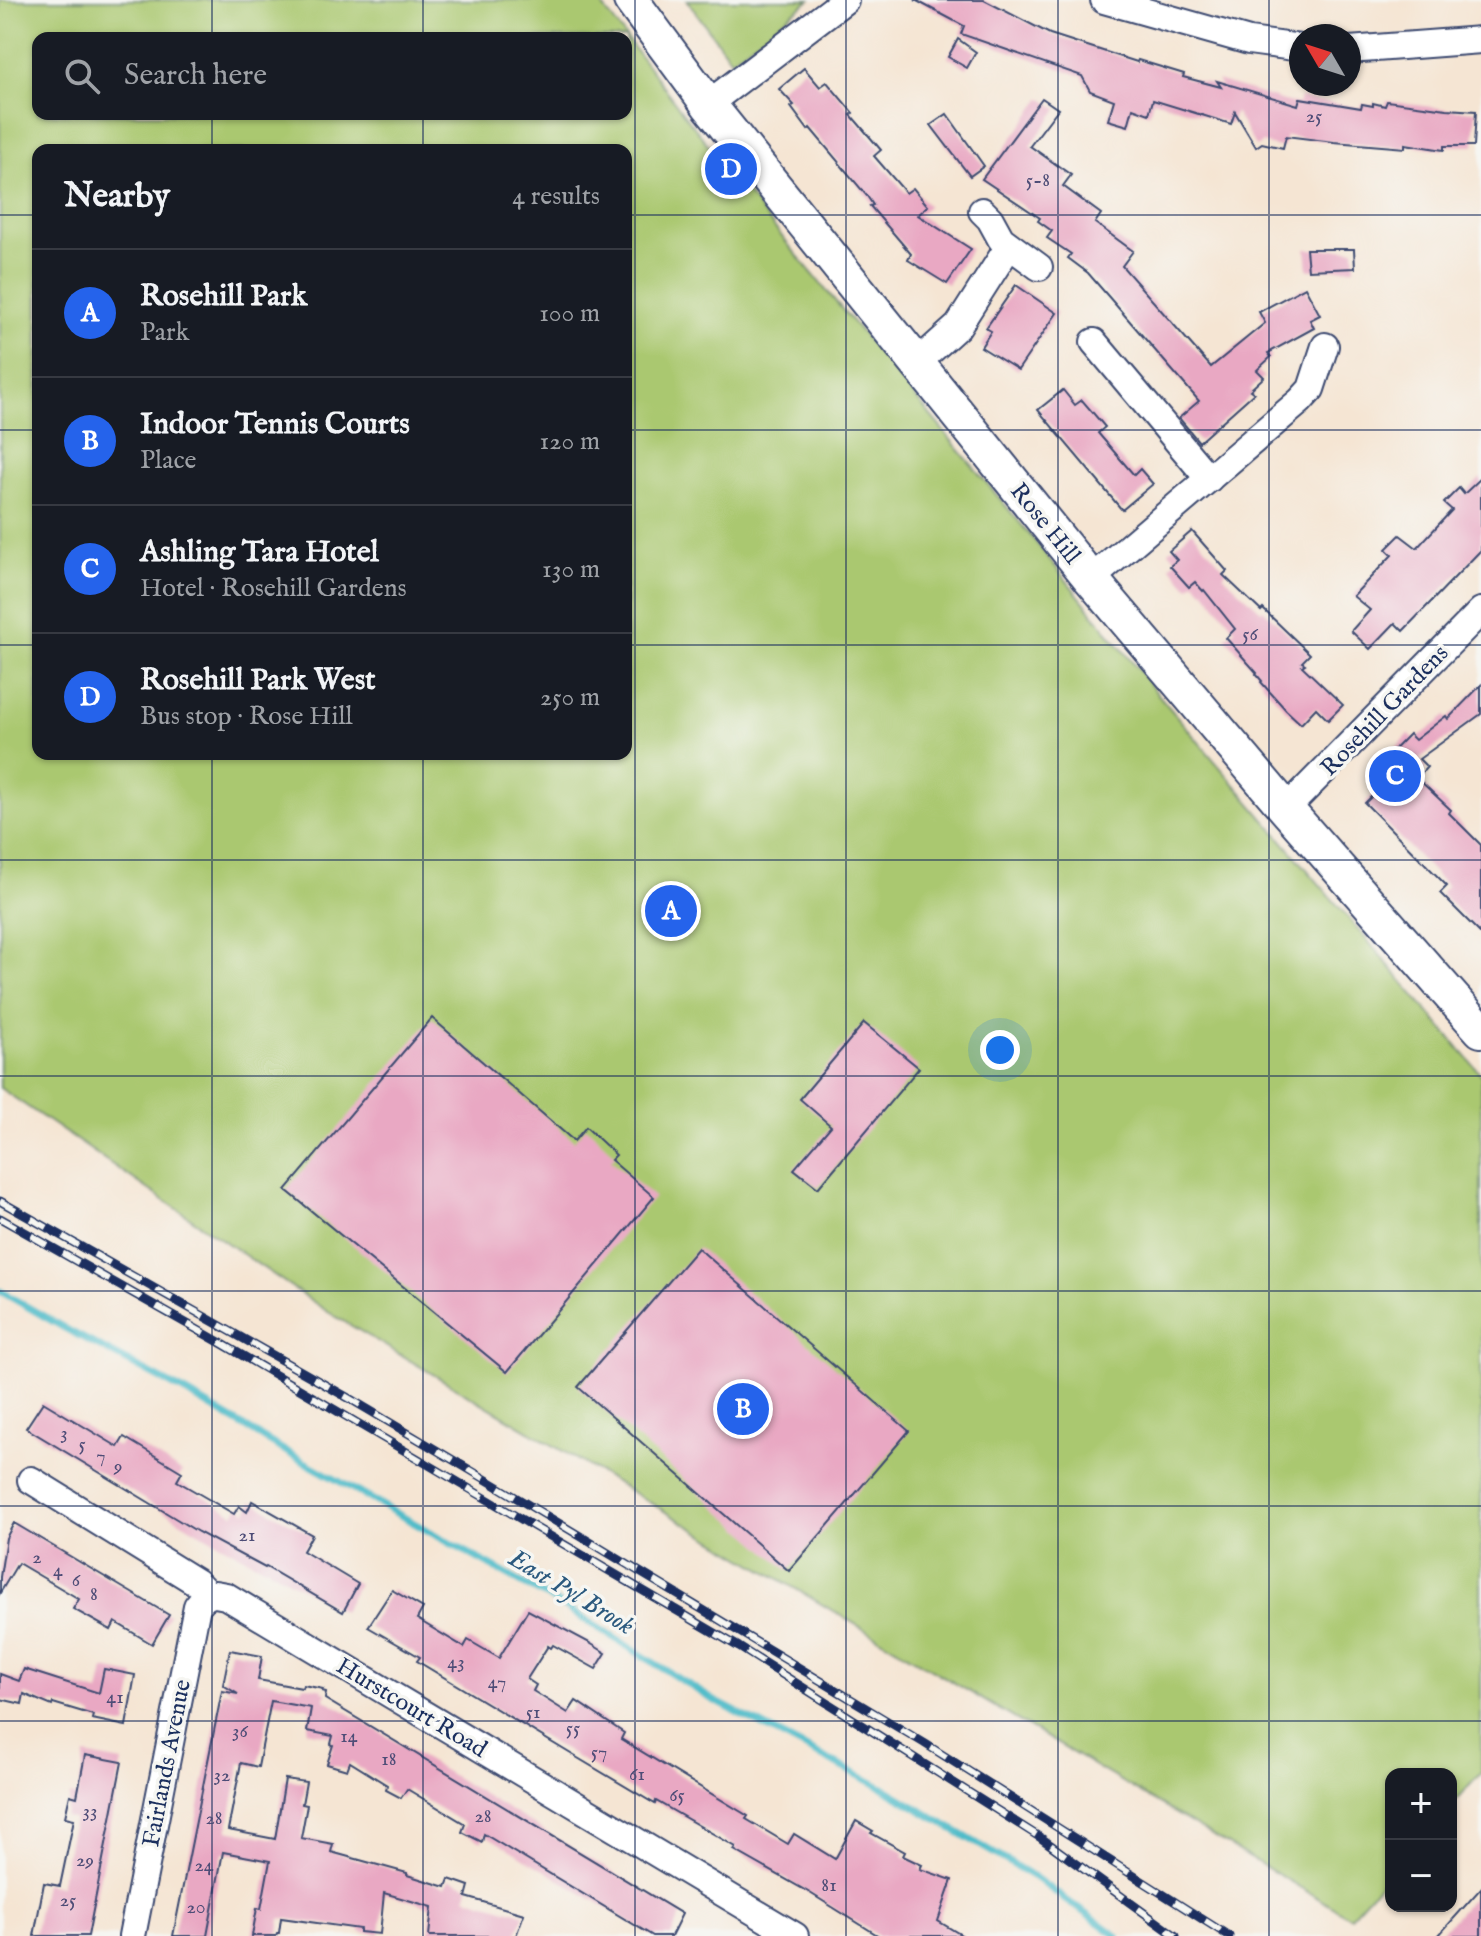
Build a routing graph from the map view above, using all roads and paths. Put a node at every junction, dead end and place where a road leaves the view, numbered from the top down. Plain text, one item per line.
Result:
1 (631, 0) edge
2 (845, 0) edge
3 (1104, 0) edge
4 (1481, 40) edge
5 (1289, 46) edge
6 (1361, 49) edge
7 (708, 104) junction
8 (982, 211) dead end
9 (1009, 246) junction
10 (1039, 267) dead end
11 (1094, 342) dead end
12 (1325, 346) dead end
13 (918, 362) junction
14 (1209, 479) junction
15 (1091, 579) junction
16 (1481, 611) edge
17 (1286, 809) junction
18 (1481, 1030) edge
19 (31, 1480) dead end
20 (209, 1595) junction
21 (132, 1936) edge
22 (795, 1936) edge

1 - 7 main road, Rose Hill
2 - 7 street
3 - 5 street
4 - 6 street
7 - 13 main road, Rose Hill
8 - 9 street
9 - 10 street
9 - 13 street
11 - 14 street
12 - 14 street
13 - 15 main road, Rose Hill
14 - 15 street
15 - 17 main road, Rose Hill
16 - 17 street, Rosehill Gardens
17 - 18 main road, Rose Hill
19 - 20 street, Hurstcourt Road
20 - 21 street, Fairlands Avenue
20 - 22 street, Hurstcourt Road

